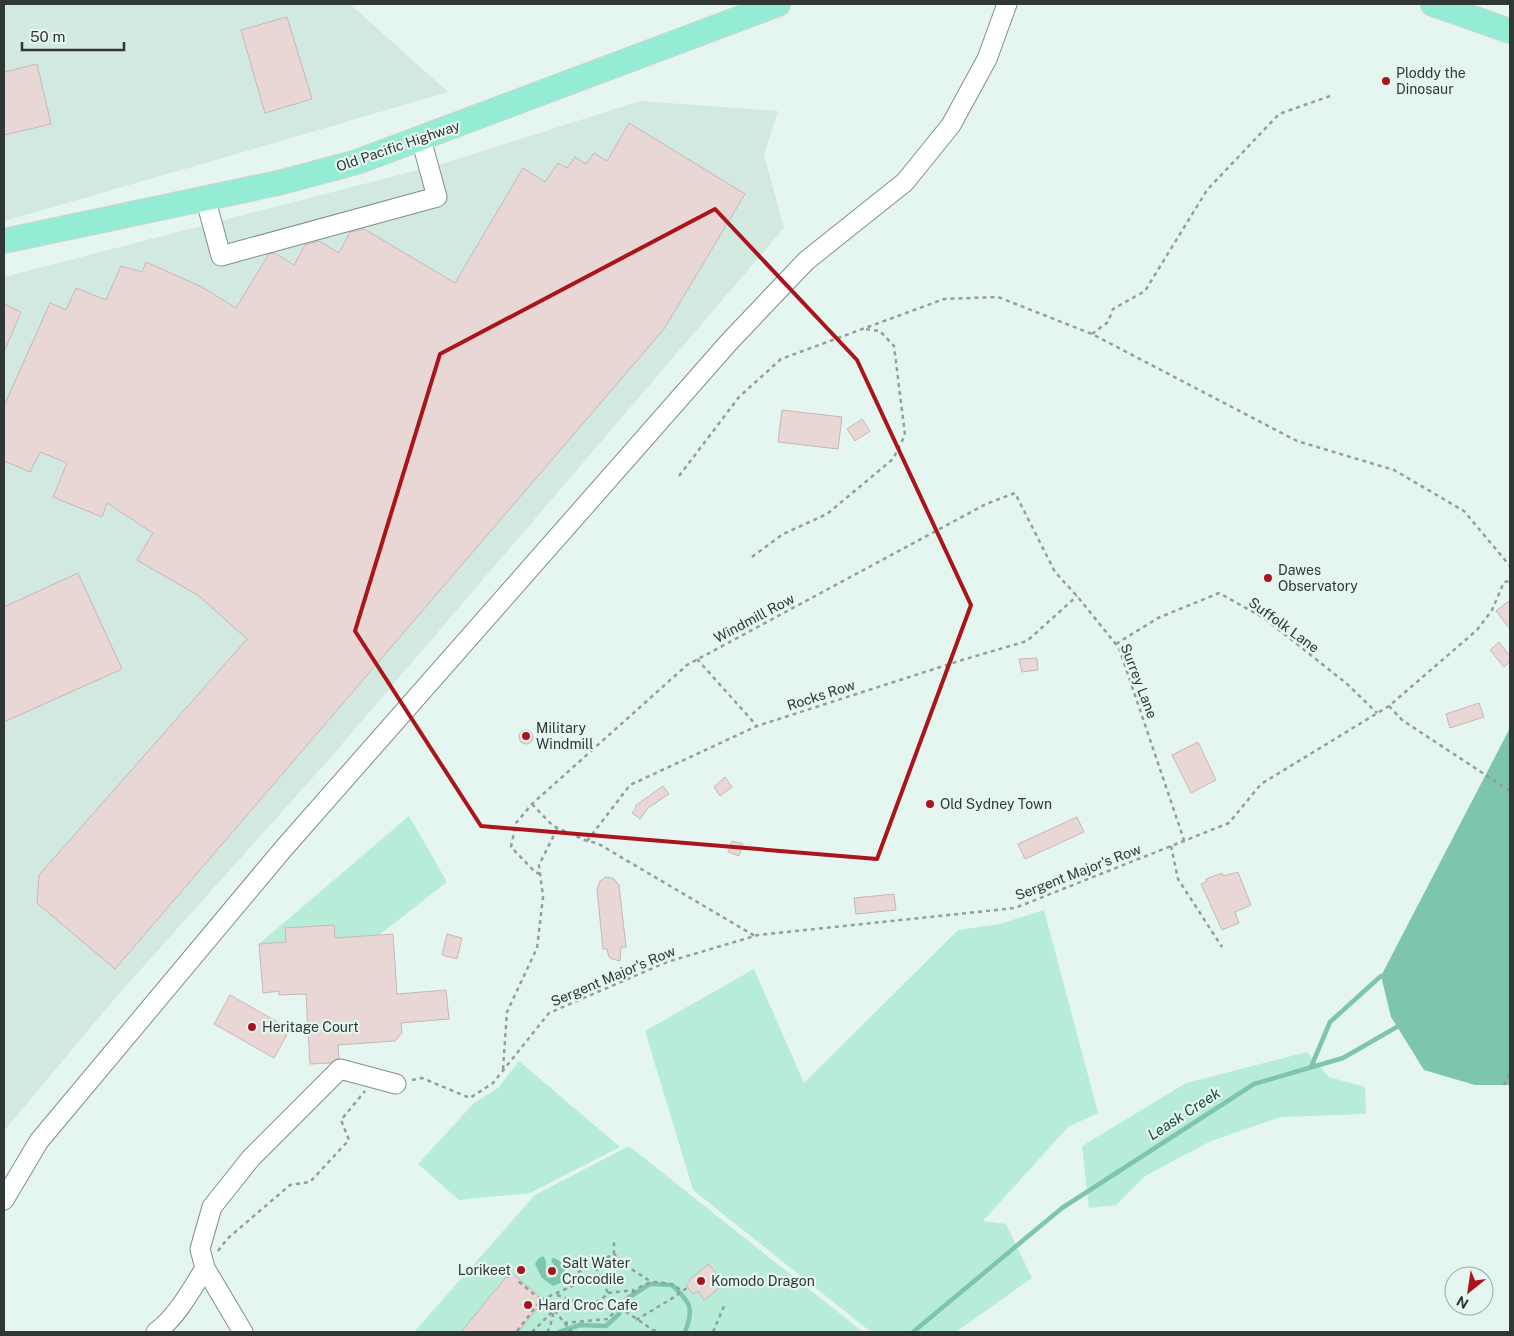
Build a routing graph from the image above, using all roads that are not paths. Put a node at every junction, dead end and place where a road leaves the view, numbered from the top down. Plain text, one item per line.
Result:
1 (778, 4) edge
2 (1007, 4) edge
3 (1433, 4) edge
4 (1510, 32) edge
5 (421, 139) junction
6 (205, 198) junction
7 (4, 241) edge
8 (396, 1084) road end
9 (4, 1200) edge
10 (205, 1268) junction
11 (156, 1332) edge
12 (243, 1332) edge

1 - 5 main road, Old Pacific Highway
2 - 9 street
3 - 4 main road
5 - 6 main road, Old Pacific Highway
5 - 6 street
6 - 7 main road, Old Pacific Highway
8 - 10 street
10 - 11 street
10 - 12 street

